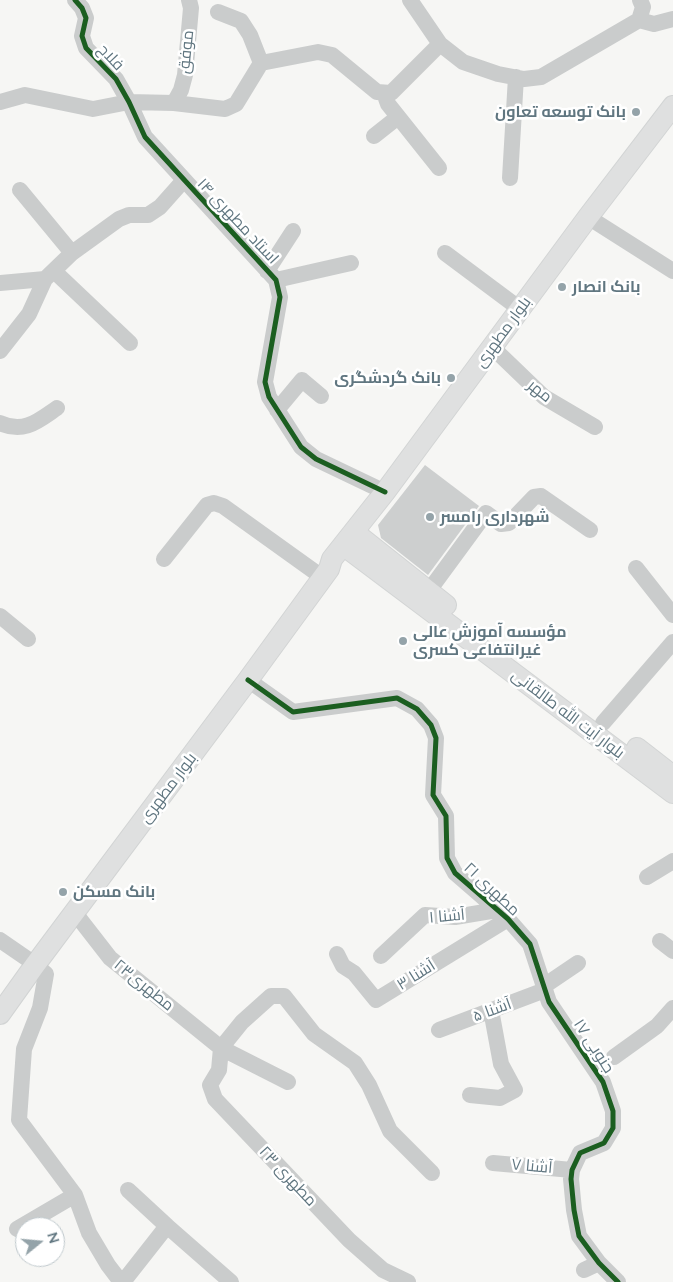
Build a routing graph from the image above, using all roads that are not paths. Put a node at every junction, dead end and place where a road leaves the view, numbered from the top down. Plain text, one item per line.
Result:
1 (75, 0) edge
2 (189, 0) edge
3 (410, 0) edge
4 (640, 0) edge
5 (218, 12) dead end
6 (673, 19) edge
7 (639, 20) junction
8 (440, 44) junction
9 (261, 64) junction
10 (516, 78) junction
11 (384, 93) junction
12 (0, 102) edge
13 (129, 102) junction
14 (174, 103) junction
15 (673, 106) edge
16 (398, 117) junction
17 (374, 136) dead end
18 (438, 168) dead end
19 (510, 178) dead end
20 (184, 180) junction
21 (20, 190) dead end
22 (588, 217) junction
23 (294, 231) dead end
24 (72, 253) junction
25 (445, 253) dead end
26 (351, 263) dead end
27 (673, 271) edge
28 (49, 275) junction
29 (271, 275) junction
30 (0, 283) edge
31 (520, 309) junction
32 (130, 343) dead end
33 (492, 347) junction
34 (0, 351) edge
35 (321, 396) dead end
36 (58, 408) dead end
37 (277, 410) junction
38 (0, 423) edge
39 (595, 427) dead end
40 (385, 492) junction
41 (590, 530) dead end
42 (343, 545) junction
43 (164, 559) dead end
44 (636, 568) dead end
45 (315, 572) junction
46 (428, 592) junction
47 (295, 608) junction
48 (673, 615) edge
49 (0, 616) edge
50 (28, 639) dead end
51 (673, 642) edge
52 (248, 680) junction
53 (603, 723) junction
54 (672, 786) edge
55 (673, 861) edge
56 (646, 877) dead end
57 (75, 913) junction
58 (503, 914) junction
59 (0, 940) edge
60 (660, 941) dead end
61 (673, 951) edge
62 (337, 954) dead end
63 (381, 956) dead end
64 (32, 962) junction
65 (578, 963) dead end
66 (546, 993) junction
67 (0, 998) edge
68 (673, 1008) edge
69 (491, 1010) junction
70 (0, 1014) edge
71 (439, 1030) dead end
72 (222, 1048) junction
73 (614, 1057) dead end
74 (288, 1082) dead end
75 (470, 1096) dead end
76 (492, 1163) dead end
77 (572, 1170) junction
78 (432, 1173) dead end
79 (128, 1190) dead end
80 (75, 1196) junction
81 (37, 1217) edge
82 (167, 1226) junction
83 (122, 1282) edge
84 (231, 1282) edge
85 (408, 1282) edge
86 (618, 1282) edge

1 - 13 street, فلاح
2 - 14 street, موفق
3 - 8 street
4 - 7 street
5 - 9 street
6 - 7 street
7 - 10 street
8 - 10 street
8 - 11 street
9 - 11 street
9 - 14 street
10 - 19 street
11 - 16 street
12 - 13 street
13 - 14 street
13 - 20 street, استاد مطهری ۱۴
15 - 22 main road, بلوار مطهری
16 - 17 street
16 - 18 street
20 - 24 street
20 - 29 street, استاد مطهری ۱۴
21 - 24 street
22 - 27 street
22 - 31 main road, بلوار مطهری
23 - 29 street
24 - 28 street
25 - 31 street
26 - 29 street
28 - 30 street
28 - 32 street
28 - 34 street
29 - 37 street, استاد مطهری ۱۴
31 - 33 main road, بلوار مطهری
33 - 39 street, مهر
33 - 40 main road, بلوار مطهری
35 - 37 street
36 - 38 street
37 - 40 street, استاد مطهری ۱۴
40 - 42 main road, بلوار مطهری
41 - 46 street
42 - 45 main road, بلوار مطهری
42 - 46 main road, بلوار آیت الله طالقانی
42 - 47 main road, بلوار مطهری
42 - 54 main road, بلوار آیت الله طالقانی
43 - 45 street
44 - 48 street
45 - 47 main road, بلوار مطهری
46 - 53 main road, بلوار آیت الله طالقانی
47 - 52 main road, بلوار مطهری
47 - 64 main road, بلوار مطهری
49 - 50 street
51 - 53 street
52 - 57 main road, بلوار مطهری
52 - 58 street, مطهری ۲۱
53 - 54 main road, بلوار آیت الله طالقانی
55 - 56 street
57 - 64 main road, بلوار مطهری
57 - 72 street, مطهری۲۳
58 - 62 street, آشنا ۳
58 - 63 street, آشنا ۱
58 - 66 street, مطهری ۲۱
59 - 64 street
60 - 61 street
64 - 67 main road, بلوار مطهری
64 - 70 main road, بلوار مطهری
64 - 80 street
65 - 66 street, آشنا ۵
66 - 69 street, آشنا ۵
66 - 77 street, جنوبی ۱۷
68 - 73 street
69 - 71 street, آشنا ۵
69 - 75 street
72 - 74 street, مطهری۲۳
72 - 78 street
72 - 85 street, مطهری ۲۳
76 - 77 street, آشنا ۷
77 - 86 street
79 - 82 street
80 - 81 street
80 - 83 street
82 - 83 street
82 - 84 street

